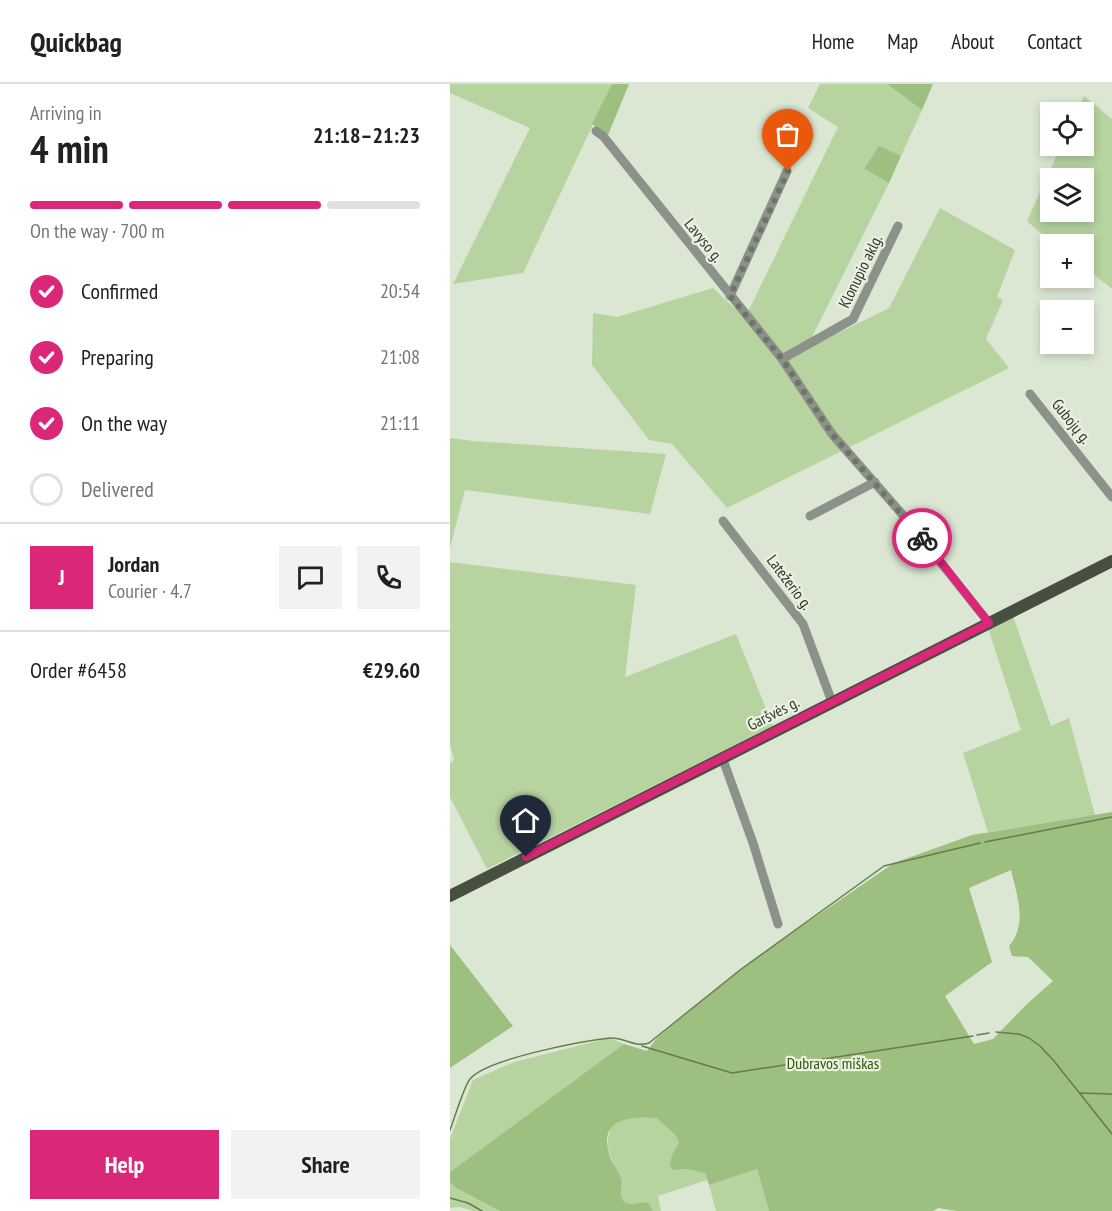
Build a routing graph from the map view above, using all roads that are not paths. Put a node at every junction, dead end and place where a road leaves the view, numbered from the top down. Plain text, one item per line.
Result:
1 (596, 131) dead end
2 (788, 171) dead end
3 (898, 226) dead end
4 (730, 296) junction
5 (782, 359) junction
6 (1030, 394) dead end
7 (875, 482) junction
8 (1112, 497) edge
9 (810, 516) dead end
10 (723, 521) dead end
11 (1112, 561) edge
12 (989, 623) junction
13 (832, 702) junction
14 (722, 757) junction
15 (450, 896) edge
16 (778, 924) dead end

1 - 4 street, Lavyso g.
2 - 4 street
3 - 5 street, Klonupio aklg.
4 - 5 street, Lavyso g.
5 - 7 street, Lavyso g.
6 - 8 street, Gubojų g.
7 - 9 street
7 - 12 street, Lavyso g.
10 - 13 street, Latežerio g.
11 - 12 main road, Garšvės g.
12 - 13 main road, Garšvės g.
13 - 14 main road, Garšvės g.
14 - 15 main road, Garšvės g.
14 - 16 street

